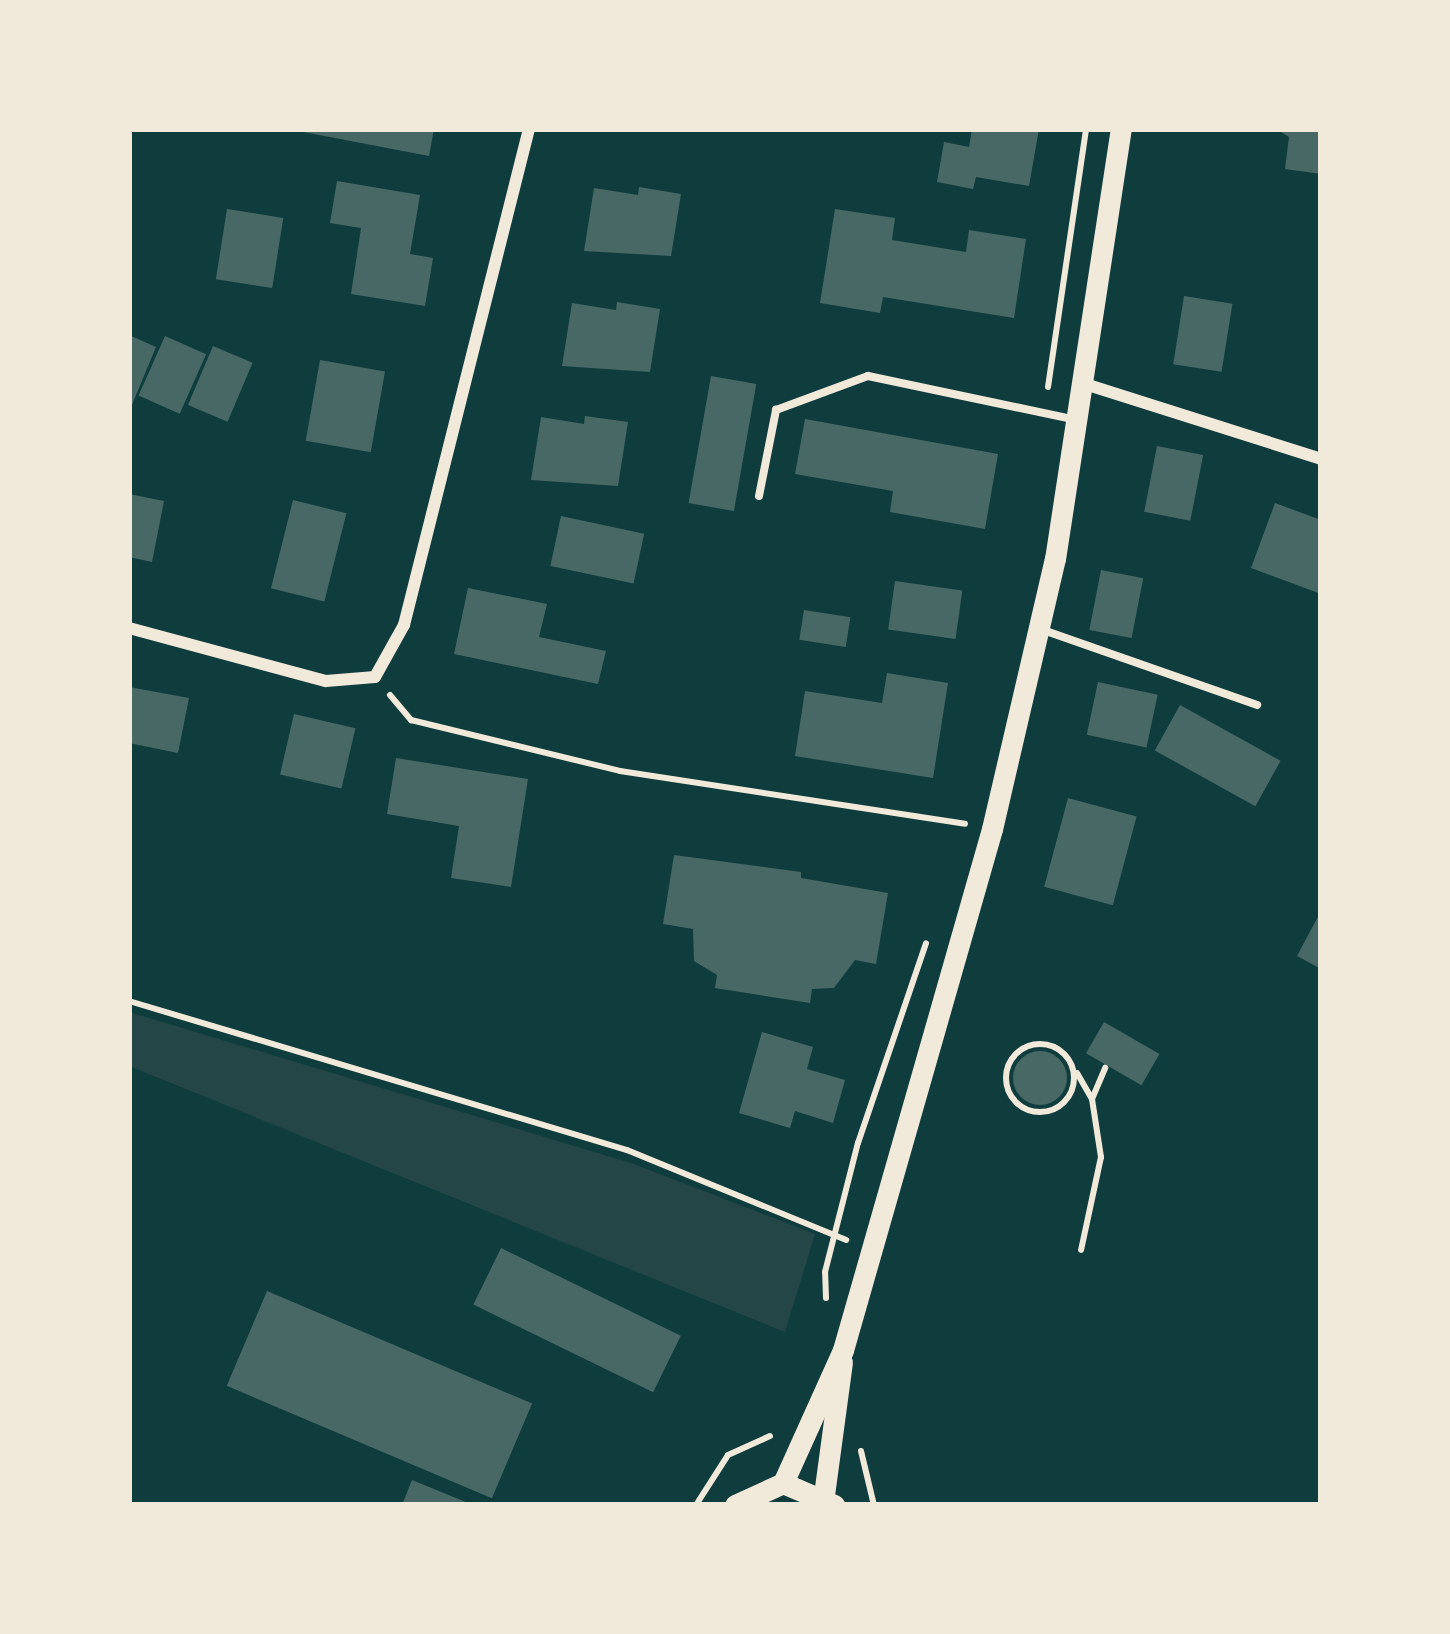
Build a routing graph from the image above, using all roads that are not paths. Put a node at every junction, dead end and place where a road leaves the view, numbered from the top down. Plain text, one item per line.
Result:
1 (530, 129) edge
2 (1121, 129) edge
3 (1085, 384) junction
4 (1080, 420) junction
5 (1321, 459) edge
6 (759, 496) dead end
7 (129, 628) edge
8 (1042, 630) junction
9 (1257, 706) dead end
10 (843, 1350) junction
11 (783, 1484) junction
12 (829, 1500) edge
13 (735, 1505) edge

1 - 7 street
2 - 3 main road
3 - 4 main road
3 - 5 street
4 - 6 lane
4 - 8 main road
8 - 9 lane
8 - 10 main road
10 - 11 main road
10 - 12 main road
11 - 12 main road
11 - 13 main road

